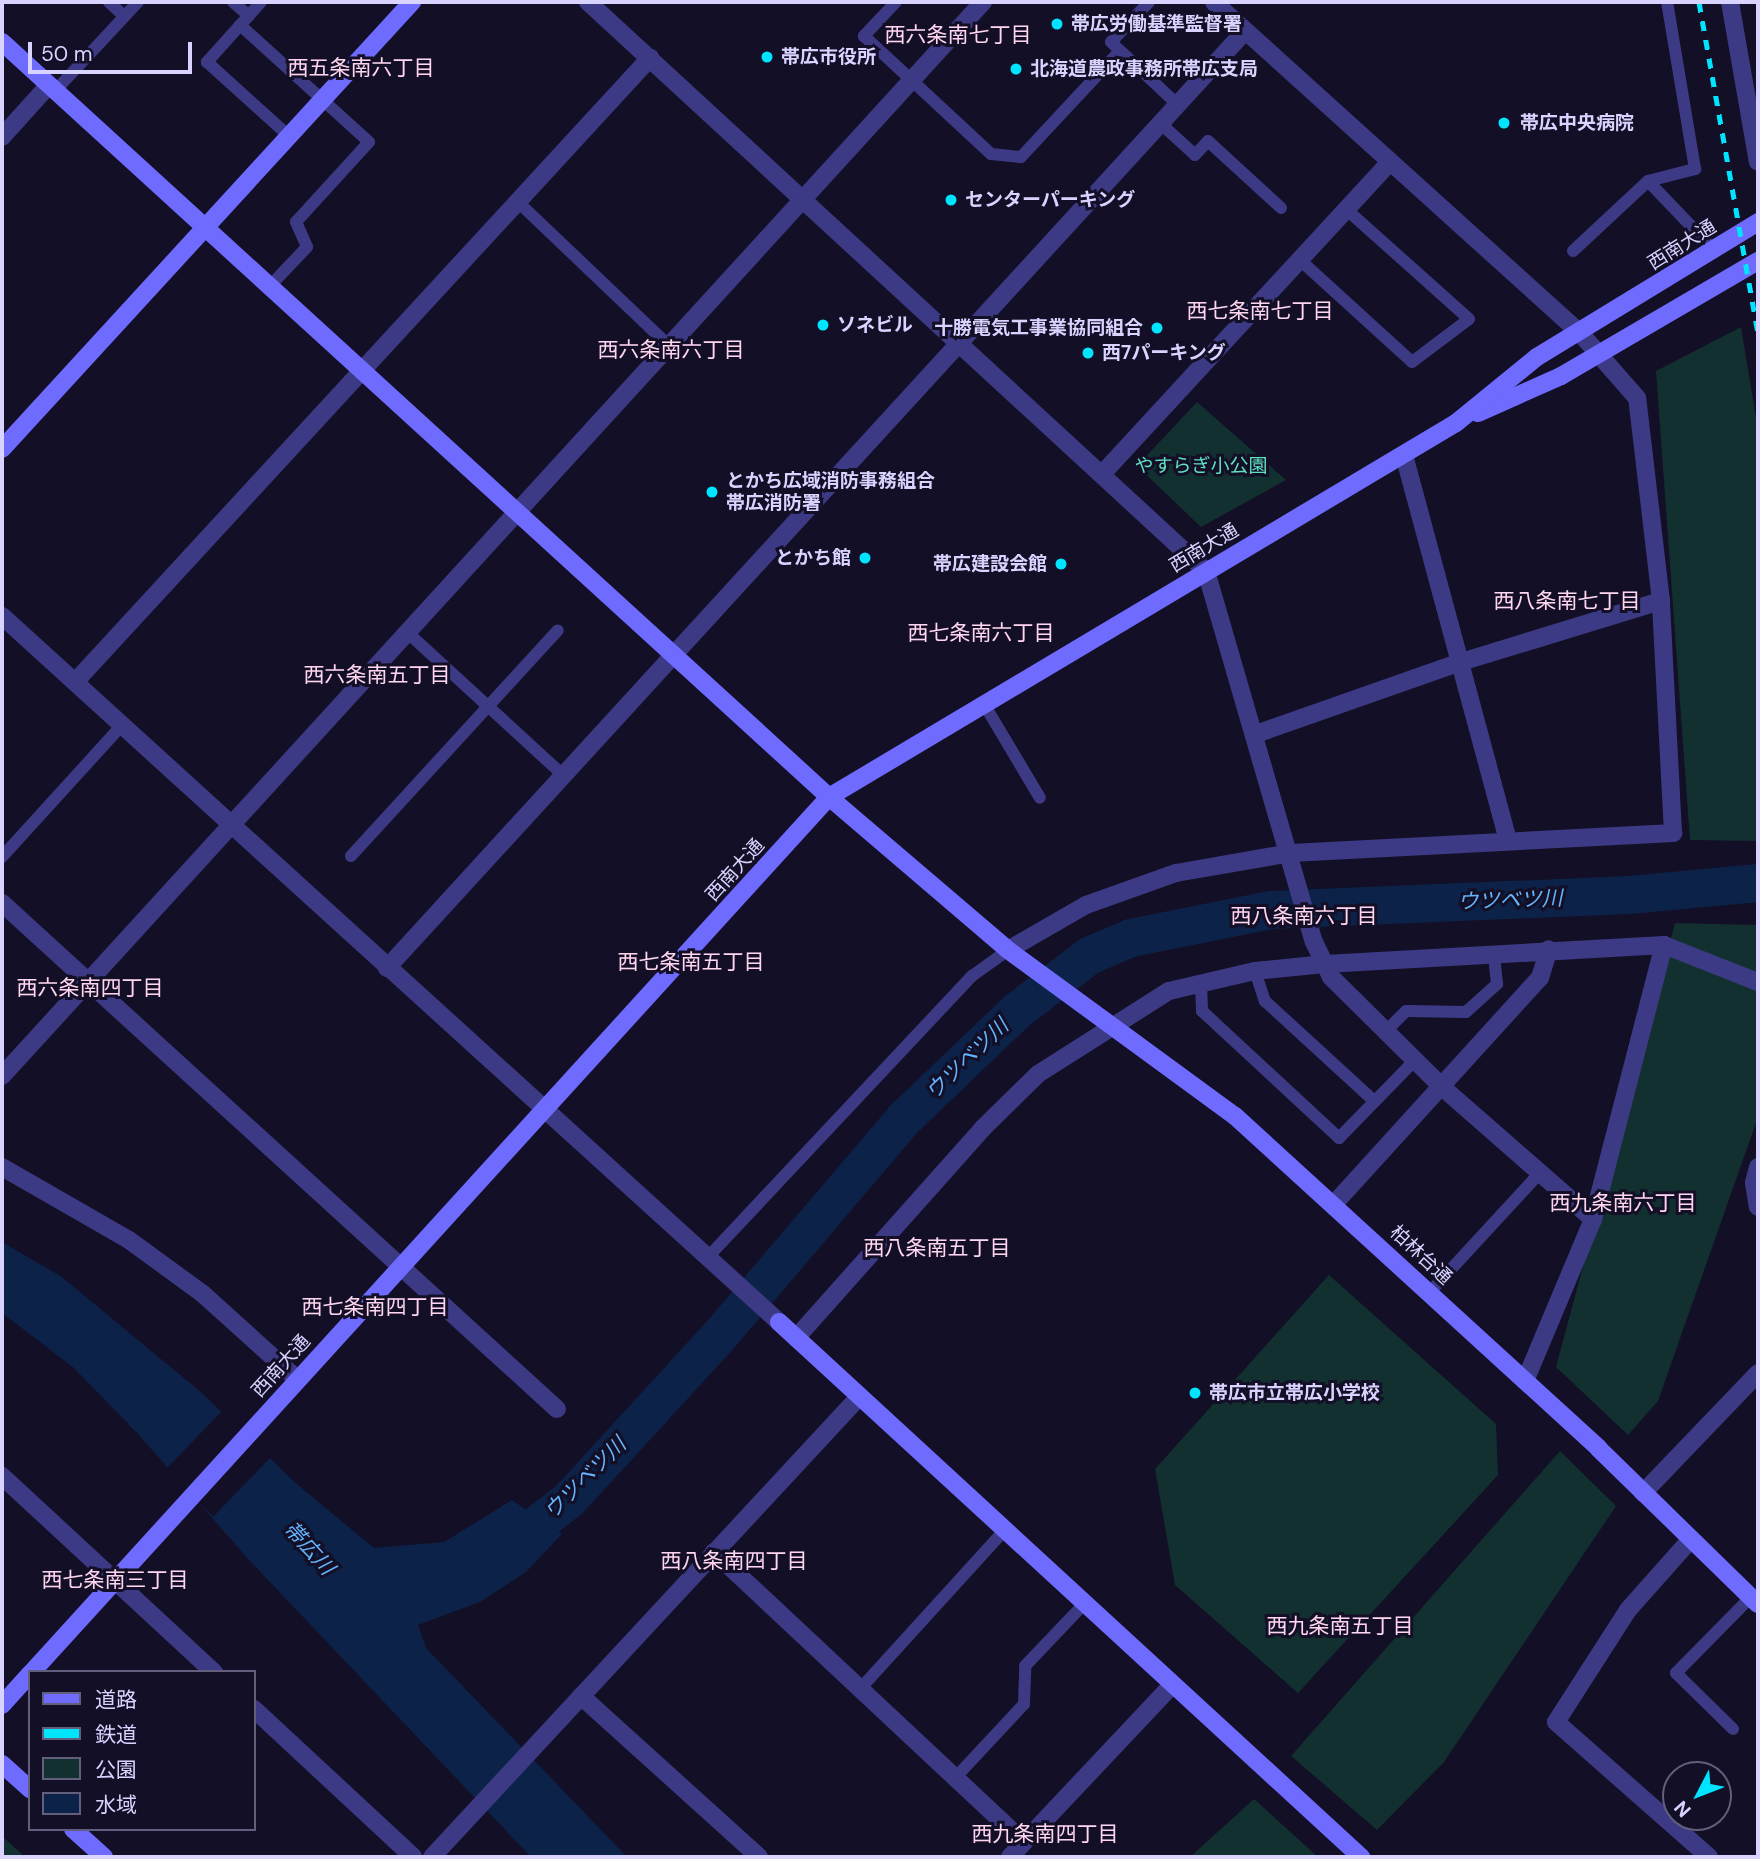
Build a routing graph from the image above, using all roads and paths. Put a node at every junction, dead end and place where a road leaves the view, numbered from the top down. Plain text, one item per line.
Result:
1 (109, 2) edge
2 (138, 2) edge
3 (233, 2) edge
4 (261, 2) edge
5 (412, 2) edge
6 (588, 2) edge
7 (895, 2) edge
8 (984, 2) edge
9 (1149, 2) edge
10 (1214, 2) edge
11 (1667, 2) edge
12 (1730, 2) edge
13 (124, 16) junction
14 (244, 21) junction
15 (1245, 31) junction
16 (2, 42) edge
17 (1120, 51) junction
18 (650, 58) junction
19 (911, 83) junction
20 (52, 88) junction
21 (322, 100) junction
22 (1177, 104) junction
23 (1754, 113) edge
24 (1160, 123) junction
25 (289, 136) junction
26 (2, 137) edge
27 (1758, 162) edge
28 (1389, 163) junction
29 (1648, 181) junction
30 (805, 198) junction
31 (517, 201) junction
32 (1281, 208) dead end
33 (1347, 210) junction
34 (1758, 222) edge
35 (205, 227) junction
36 (1714, 250) junction
37 (1573, 251) dead end
38 (1300, 260) junction
39 (1758, 261) edge
40 (270, 287) junction
41 (1580, 333) junction
42 (958, 341) junction
43 (669, 346) junction
44 (1602, 353) junction
45 (359, 370) junction
46 (1456, 423) junction
47 (2, 449) edge
48 (1404, 455) junction
49 (1103, 473) junction
50 (516, 512) junction
51 (1206, 571) junction
52 (1661, 601) junction
53 (2, 616) edge
54 (558, 631) dead end
55 (408, 633) junction
56 (674, 654) junction
57 (1461, 662) junction
58 (75, 682) junction
59 (984, 704) junction
60 (488, 707) junction
61 (122, 725) junction
62 (1256, 734) junction
63 (563, 775) junction
64 (829, 797) junction
65 (1040, 798) dead end
66 (234, 825) junction
67 (1508, 840) junction
68 (1291, 853) junction
69 (351, 856) dead end
70 (2, 857) edge
71 (2, 903) edge
72 (1664, 945) junction
73 (1549, 949) junction
74 (1008, 950) junction
75 (1494, 953) junction
76 (1325, 964) junction
77 (387, 968) junction
78 (1255, 971) junction
79 (88, 981) junction
80 (1201, 982) junction
81 (1758, 982) edge
82 (1113, 1024) junction
83 (1386, 1031) junction
84 (1415, 1059) junction
85 (2, 1076) edge
86 (1442, 1087) junction
87 (1374, 1101) junction
88 (548, 1108) junction
89 (2, 1167) edge
90 (1758, 1167) edge
91 (1540, 1173) junction
92 (1334, 1204) junction
93 (1758, 1207) edge
94 (1593, 1219) junction
95 (708, 1257) junction
96 (399, 1267) junction
97 (1430, 1292) junction
98 (796, 1338) junction
99 (1758, 1373) edge
100 (297, 1379) junction
101 (1525, 1381) junction
102 (859, 1397) junction
103 (557, 1409) dead end
104 (2, 1476) edge
105 (1643, 1493) junction
106 (1004, 1531) junction
107 (1691, 1539) junction
108 (714, 1552) junction
109 (115, 1579) junction
110 (1754, 1601) edge
111 (1083, 1605) junction
112 (34, 1670) edge
113 (212, 1670) edge
114 (28, 1676) edge
115 (1171, 1686) junction
116 (860, 1689) junction
117 (581, 1696) junction
118 (2, 1705) edge
119 (256, 1711) edge
120 (1733, 1729) dead end
121 (2, 1764) edge
122 (955, 1778) junction
123 (28, 1787) edge
124 (76, 1831) edge
125 (1024, 1842) junction
126 (104, 1857) edge
127 (413, 1857) edge
128 (432, 1857) edge
129 (759, 1857) edge
130 (1010, 1857) edge
131 (1361, 1857) edge
132 (1709, 1857) edge

1 - 13 lane
2 - 13 lane
3 - 14 lane
4 - 14 lane
5 - 21 street
6 - 18 street
7 - 19 lane
8 - 19 street
9 - 17 lane
10 - 15 street
11 - 29 lane
12 - 23 street
13 - 20 lane
14 - 21 lane
14 - 25 lane
15 - 22 street
15 - 28 street
16 - 20 street, 柏林台通
17 - 19 lane
17 - 22 lane
18 - 30 street
18 - 31 street
19 - 30 street
20 - 26 street
20 - 35 street, 柏林台通
21 - 25 street
21 - 40 lane
22 - 24 street
23 - 27 street
24 - 32 lane
24 - 42 street
25 - 35 street
28 - 33 street
28 - 41 street
29 - 36 lane
29 - 37 lane
30 - 42 street
30 - 43 street
31 - 43 lane
31 - 45 street
33 - 38 street
33 - 38 lane
34 - 36 street, 西南大通
35 - 40 street, 柏林台通
35 - 47 street
36 - 41 street, 西南大通
38 - 49 street
39 - 44 street, 西南大通
40 - 45 street, 柏林台通
41 - 44 street
41 - 46 street, 西南大通
42 - 49 street
42 - 56 street
43 - 50 street
44 - 46 street, 西南大通
44 - 52 street
45 - 50 street, 柏林台通
45 - 58 street
46 - 48 street, 西南大通
48 - 51 street, 西南大通
48 - 57 street
49 - 51 street
50 - 55 street
50 - 56 street, 柏林台通
51 - 59 street, 西南大通
51 - 62 street
52 - 57 street
52 - 67 street
53 - 58 street
54 - 60 lane
55 - 60 lane
55 - 66 street
56 - 63 street
56 - 64 street, 柏林台通
57 - 62 street
57 - 67 street
58 - 61 street
59 - 64 street, 西南大通
59 - 65 lane
60 - 63 lane
60 - 69 lane
61 - 66 street
61 - 70 lane
62 - 68 street
63 - 77 street
64 - 74 street, 柏林台通
64 - 88 street, 西南大通
66 - 77 street
66 - 79 street
67 - 68 street
68 - 74 street
68 - 76 street
71 - 79 street
72 - 73 street
72 - 81 street
72 - 94 street
73 - 75 street
73 - 86 street
74 - 82 street, 柏林台通
74 - 95 lane
75 - 76 street
75 - 83 lane
76 - 78 street
76 - 83 street
77 - 88 street
78 - 80 street
78 - 87 lane
79 - 85 street
79 - 96 street
80 - 82 street
80 - 87 lane
82 - 92 street, 柏林台通
82 - 98 street
83 - 84 street
84 - 86 street
84 - 87 lane
86 - 91 street
86 - 92 street
88 - 95 street
88 - 96 street, 西南大通
89 - 100 street
90 - 93 street
91 - 94 street
91 - 97 lane
92 - 97 street, 柏林台通
94 - 101 street
95 - 98 street
96 - 100 street, 西南大通
96 - 103 street
97 - 101 street, 柏林台通
98 - 102 street
99 - 105 street
100 - 109 street, 西南大通
101 - 105 street, 柏林台通
102 - 106 street
102 - 108 street
104 - 109 street
105 - 107 street, 柏林台通
106 - 111 street
106 - 116 lane
107 - 110 street, 柏林台通
107 - 132 street
108 - 116 street
108 - 117 street
109 - 112 street, 西南大通
109 - 113 street
110 - 120 lane
111 - 115 street
111 - 122 lane
114 - 118 street, 西南大通
115 - 125 street
115 - 131 street
116 - 122 street
117 - 128 street
117 - 129 street
119 - 127 street
121 - 123 street
122 - 125 street
124 - 126 street
125 - 130 street

